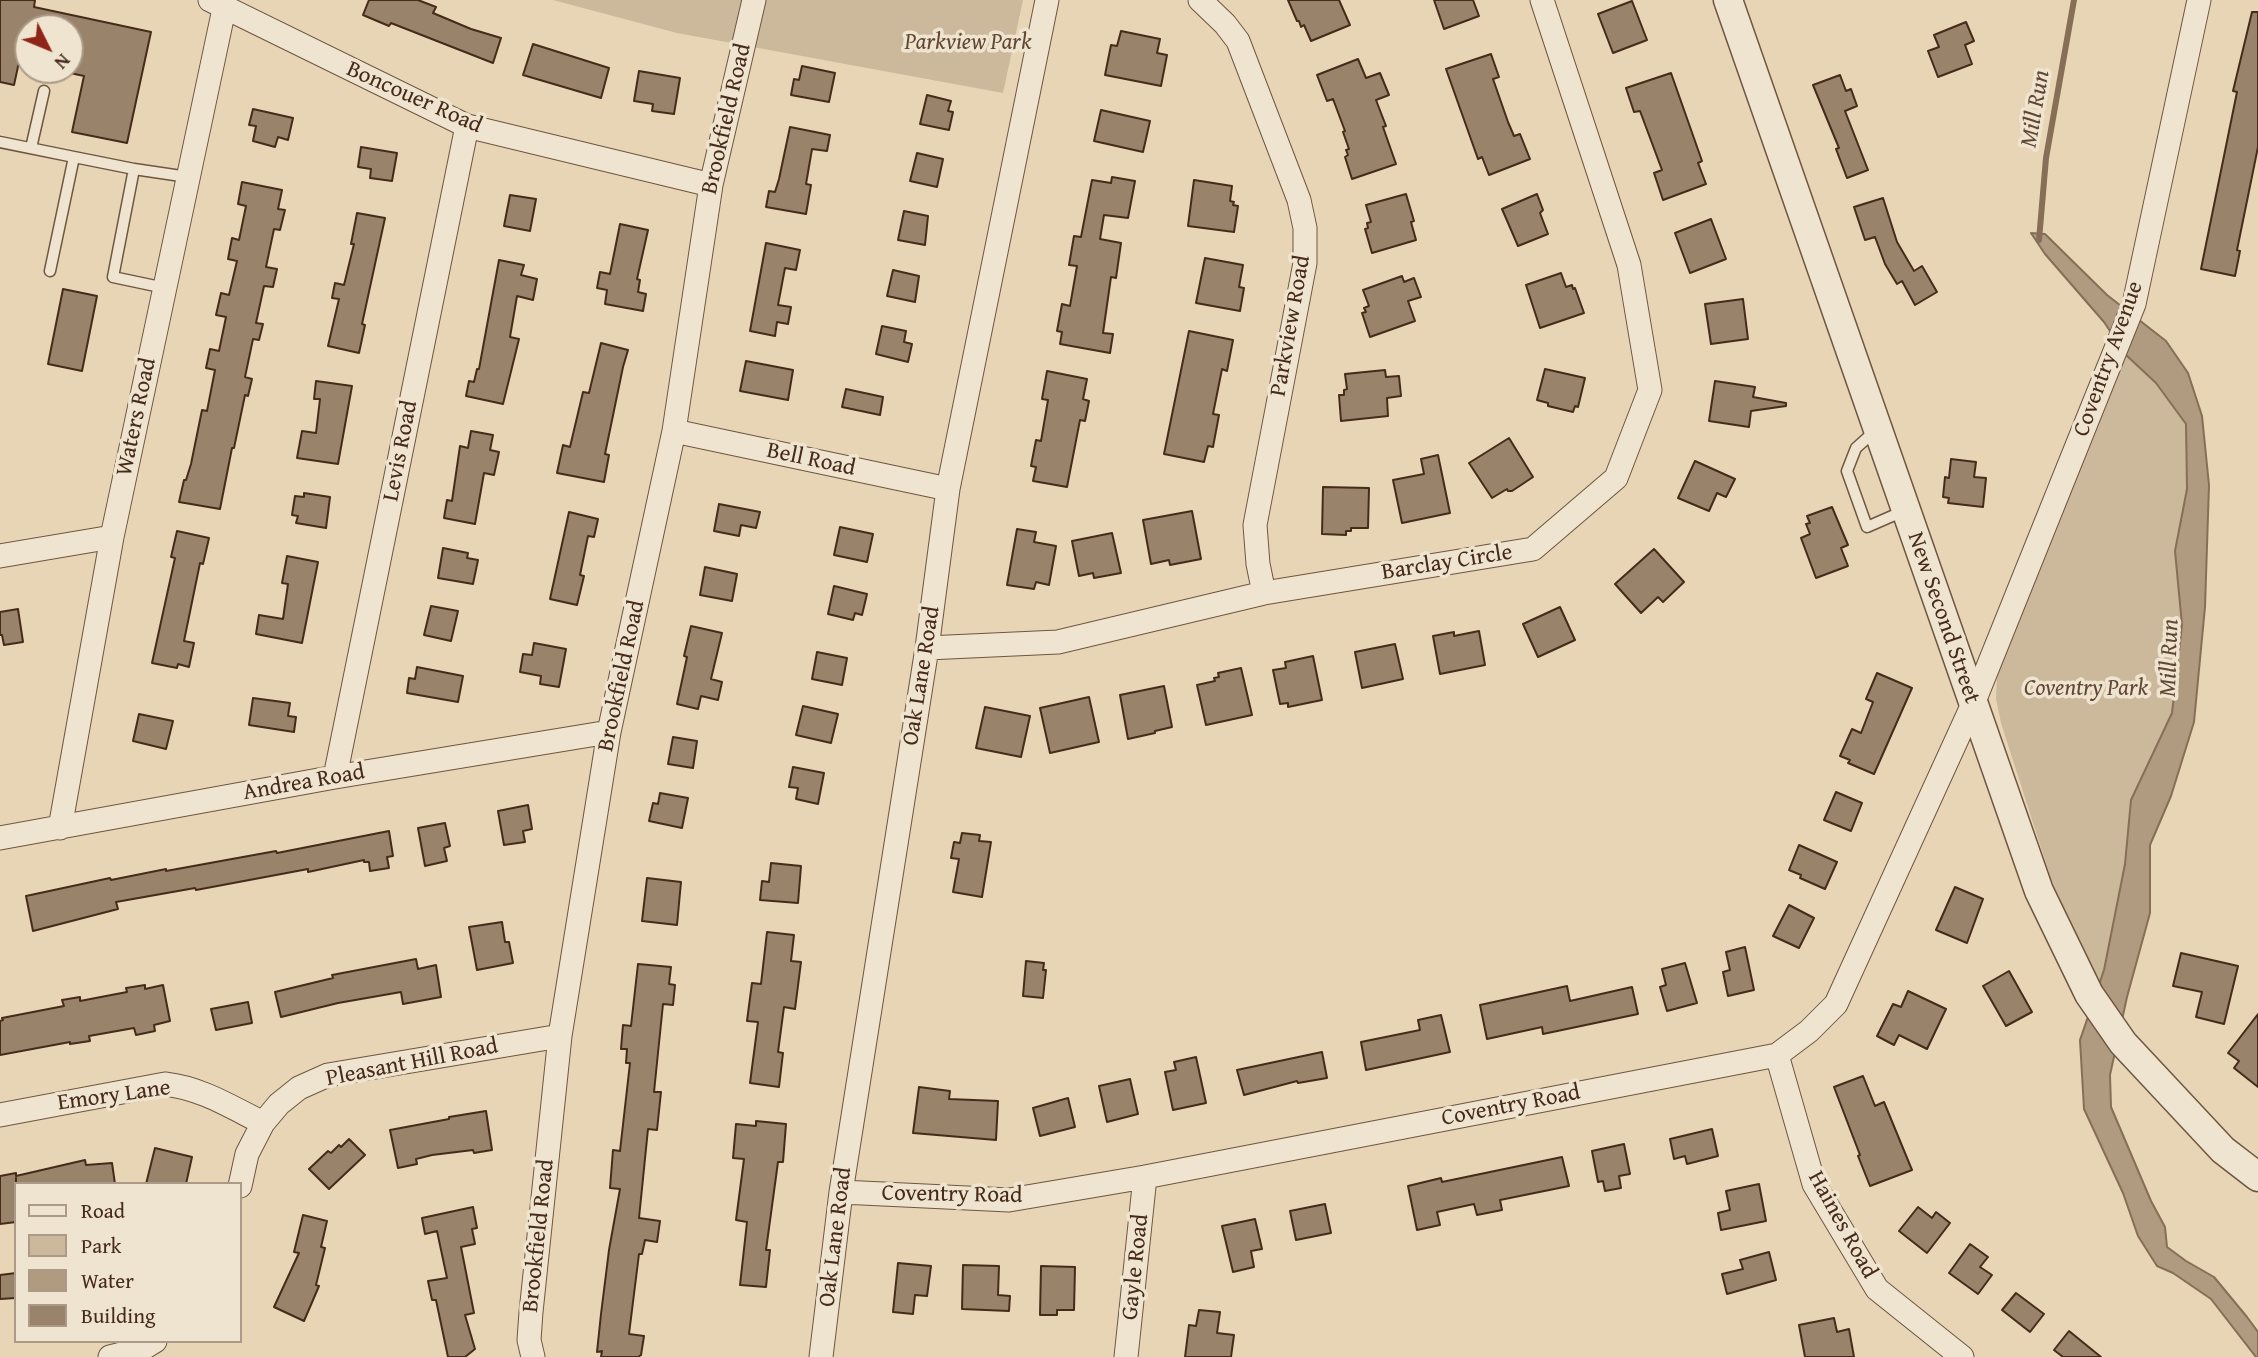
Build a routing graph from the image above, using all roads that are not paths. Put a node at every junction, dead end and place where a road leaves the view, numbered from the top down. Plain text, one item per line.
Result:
1 (754, 0) edge
2 (1047, 0) edge
3 (1199, 0) edge
4 (1542, 0) edge
5 (1728, 0) edge
6 (2199, 0) edge
7 (217, 4) edge
8 (44, 91) dead end
9 (467, 126) junction
10 (0, 142) edge
11 (31, 148) junction
12 (75, 157) junction
13 (134, 169) junction
14 (188, 177) junction
15 (711, 185) junction
16 (50, 271) dead end
17 (165, 288) junction
18 (1877, 429) junction
19 (674, 431) junction
20 (948, 489) junction
21 (1906, 510) junction
22 (112, 537) junction
23 (0, 556) edge
24 (1264, 593) junction
25 (927, 648) junction
26 (1973, 704) junction
27 (609, 732) junction
28 (335, 777) junction
29 (60, 828) junction
30 (0, 838) edge
31 (560, 1036) junction
32 (1777, 1055) junction
33 (0, 1115) edge
34 (263, 1123) junction
35 (1145, 1177) junction
36 (2258, 1177) edge
37 (241, 1182) edge
38 (841, 1192) junction
39 (152, 1343) edge
40 (116, 1357) edge
41 (533, 1357) edge
42 (821, 1357) edge
43 (1126, 1357) edge
44 (1962, 1357) edge

1 - 15 street, Brookfield Road
2 - 20 street, Oak Lane Road
3 - 24 street, Parkview Road
4 - 24 street, Barclay Circle
5 - 18 street, New Second Street
6 - 26 street, Coventry Avenue
7 - 9 street, Boncouer Road
7 - 14 street, Waters Road
8 - 11 lane
9 - 15 street, Boncouer Road
9 - 28 street, Levis Road
10 - 11 lane
11 - 12 lane
12 - 13 lane
12 - 16 lane
13 - 14 lane
13 - 17 lane
14 - 17 street, Waters Road
15 - 19 street, Brookfield Road
17 - 22 street, Waters Road
18 - 21 street, New Second Street
18 - 21 lane
19 - 20 street, Bell Road
19 - 27 street, Brookfield Road
20 - 25 street, Oak Lane Road
21 - 26 street, New Second Street
22 - 23 street
22 - 29 street, Waters Road
24 - 25 street, Barclay Circle
25 - 38 street, Oak Lane Road
26 - 32 street, Coventry Road
26 - 36 street, New Second Street
27 - 28 street, Andrea Road
27 - 31 street, Brookfield Road
28 - 29 street, Andrea Road
29 - 30 street, Andrea Road
31 - 34 street, Pleasant Hill Road
31 - 41 street, Brookfield Road
32 - 35 street, Coventry Road
32 - 44 street, Haines Road
33 - 34 street, Emory Lane
34 - 37 street, Pleasant Hill Road
35 - 38 street, Coventry Road
35 - 43 street, Gayle Road
38 - 42 street, Oak Lane Road
39 - 40 street

